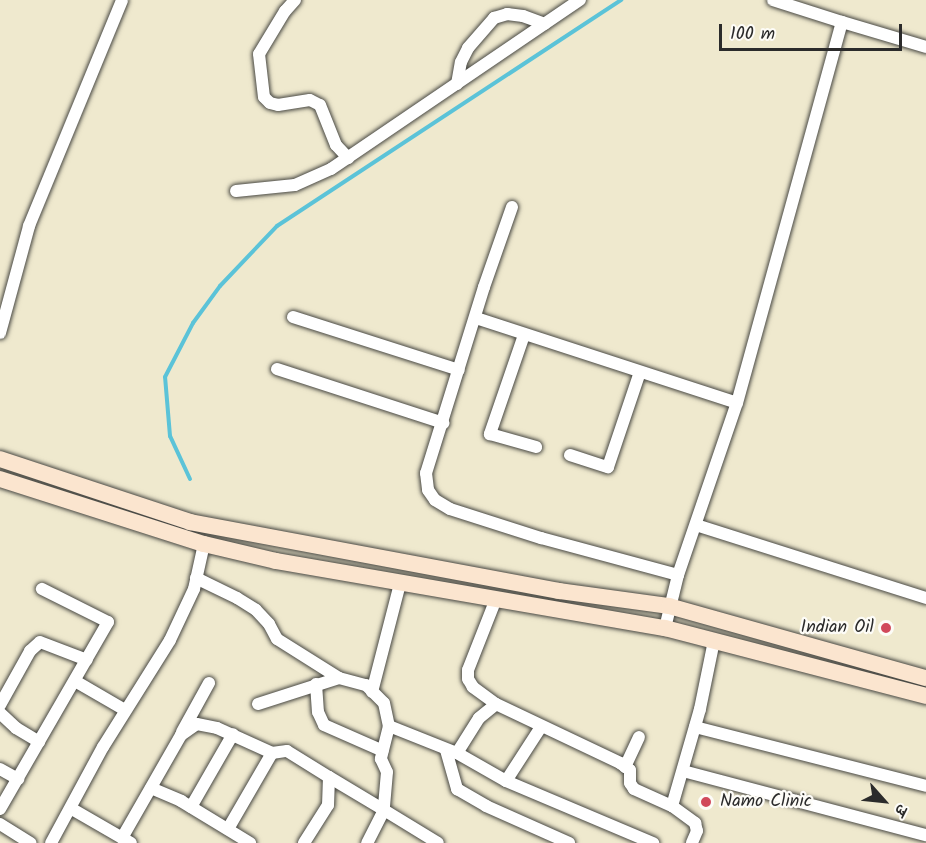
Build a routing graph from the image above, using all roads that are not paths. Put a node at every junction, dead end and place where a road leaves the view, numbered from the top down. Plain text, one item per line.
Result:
1 (122, 0) edge
2 (295, 0) edge
3 (580, 0) edge
4 (773, 0) edge
5 (842, 22) junction
6 (545, 24) junction
7 (926, 47) edge
8 (458, 84) junction
9 (348, 158) junction
10 (236, 191) dead end
11 (512, 207) dead end
12 (292, 317) dead end
13 (476, 318) junction
14 (0, 333) edge
15 (524, 335) junction
16 (278, 369) dead end
17 (459, 370) junction
18 (640, 372) junction
19 (737, 403) junction
20 (443, 423) junction
21 (536, 447) dead end
22 (570, 455) dead end
23 (0, 459) edge
24 (0, 479) edge
25 (696, 525) junction
26 (204, 544) junction
27 (678, 575) junction
28 (196, 578) junction
29 (400, 584) junction
30 (42, 589) dead end
31 (926, 598) edge
32 (496, 599) junction
33 (669, 606) junction
34 (665, 628) junction
35 (714, 641) junction
36 (87, 660) junction
37 (339, 678) junction
38 (926, 678) edge
39 (75, 681) junction
40 (209, 683) dead end
41 (316, 684) junction
42 (372, 692) junction
43 (926, 696) edge
44 (258, 704) dead end
45 (496, 704) junction
46 (0, 705) edge
47 (125, 710) junction
48 (0, 713) edge
49 (389, 726) junction
50 (541, 727) junction
51 (695, 727) junction
52 (233, 734) junction
53 (181, 735) junction
54 (639, 737) dead end
55 (39, 742) junction
56 (383, 751) junction
57 (452, 752) junction
58 (272, 753) junction
59 (625, 767) junction
60 (0, 769) edge
61 (683, 771) junction
62 (329, 777) junction
63 (18, 779) junction
64 (506, 782) junction
65 (926, 786) edge
66 (151, 788) junction
67 (672, 806) junction
68 (191, 807) junction
69 (0, 809) edge
70 (72, 809) junction
71 (384, 810) junction
72 (0, 825) edge
73 (228, 829) junction
74 (926, 835) edge
75 (423, 839) edge
76 (126, 840) edge
77 (649, 842) edge
78 (31, 843) edge
79 (51, 843) edge
80 (250, 843) edge
81 (304, 843) edge
82 (367, 843) edge
83 (438, 843) edge
84 (569, 843) edge
85 (692, 843) edge

1 - 14 street
2 - 9 street
3 - 6 street
4 - 5 street
5 - 7 street
5 - 19 street
6 - 8 street
6 - 8 street
8 - 9 street
9 - 10 street
11 - 13 street
12 - 17 street
13 - 15 street
13 - 17 street
15 - 18 street
15 - 21 street
16 - 20 street
17 - 20 street
18 - 19 street
18 - 22 street
19 - 25 street
20 - 27 street
23 - 33 main road
24 - 26 main road
25 - 27 street
25 - 31 street
26 - 28 street
26 - 29 main road
27 - 33 street
28 - 37 street
28 - 47 street
29 - 32 main road
29 - 42 street
30 - 36 street
32 - 34 main road
32 - 45 street
33 - 34 street
33 - 38 main road
34 - 35 main road
35 - 43 main road
35 - 51 street
36 - 39 street
36 - 46 street
37 - 41 street
37 - 42 street
39 - 47 street
39 - 55 street
40 - 53 street
41 - 44 street
41 - 56 street
42 - 49 street
45 - 50 street
45 - 57 street
47 - 70 street
48 - 55 street
49 - 56 street
49 - 57 street
50 - 59 street
50 - 64 street
51 - 61 street
51 - 65 street
52 - 53 street
52 - 58 street
52 - 68 street
53 - 66 street
54 - 59 street
55 - 63 street
56 - 71 street
57 - 64 street
57 - 84 street
58 - 62 street
58 - 73 street
59 - 67 street
60 - 63 street
61 - 67 street
61 - 74 street
62 - 71 street
62 - 81 street
63 - 69 street
64 - 77 street
66 - 68 street
66 - 76 street
67 - 85 street
68 - 73 street
70 - 76 street
70 - 79 street
71 - 75 street
71 - 82 street
72 - 78 street
73 - 80 street
75 - 83 street

